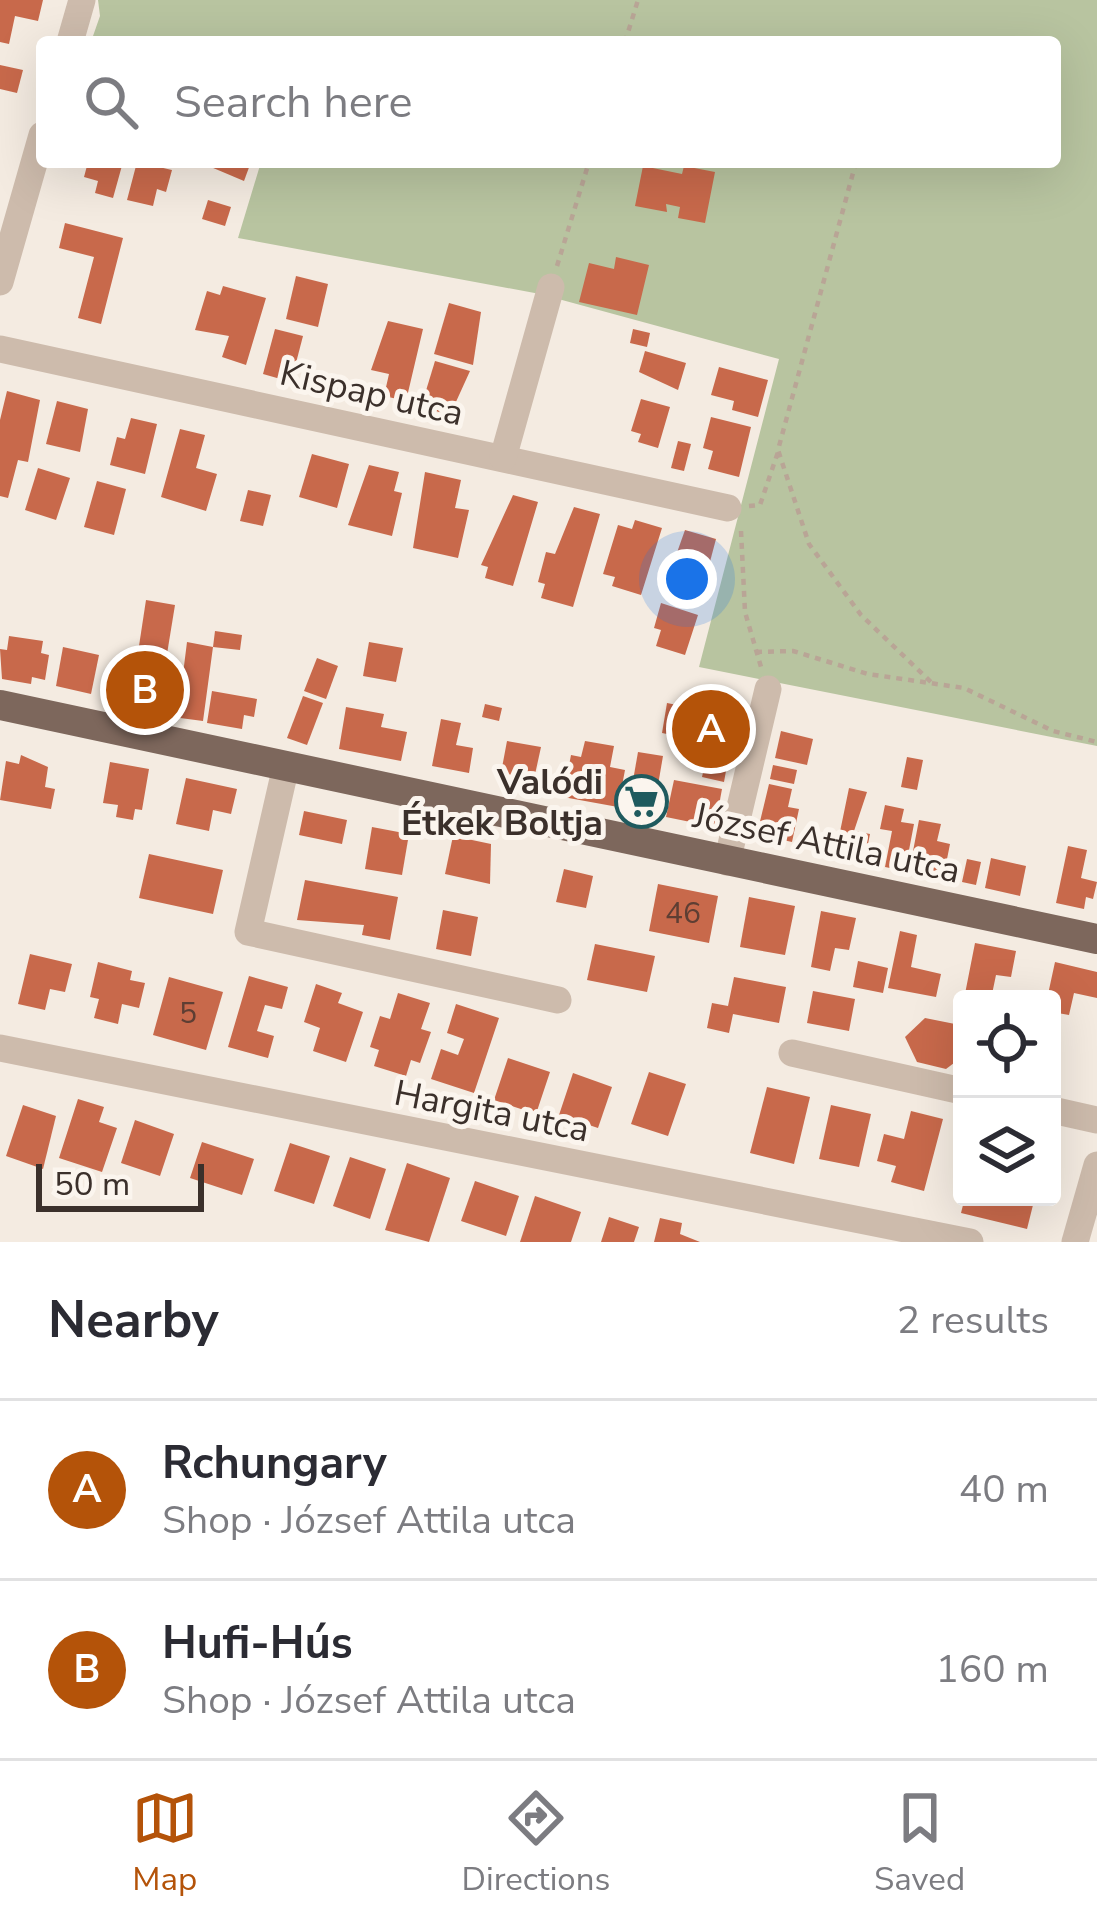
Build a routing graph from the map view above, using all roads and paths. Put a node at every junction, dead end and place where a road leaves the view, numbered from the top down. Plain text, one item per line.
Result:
1 (82, 0) edge
2 (638, 0) edge
3 (76, 36) edge
4 (628, 36) edge
5 (36, 156) edge
6 (587, 168) edge
7 (854, 168) edge
8 (0, 282) edge
9 (551, 287) joint
10 (0, 349) edge
11 (778, 450) junction
12 (503, 458) junction
13 (728, 508) junction
14 (756, 652) junction
15 (933, 684) junction
16 (768, 689) joint
17 (0, 705) edge
18 (1097, 742) edge
19 (286, 766) junction
20 (727, 862) junction
21 (1090, 935) edge
22 (558, 1000) dead end
23 (0, 1048) edge
24 (792, 1054) dead end
25 (953, 1088) edge
26 (1061, 1112) edge
27 (1097, 1120) edge
28 (1097, 1165) edge
29 (970, 1242) edge
30 (1075, 1242) edge

1 - 3 street
2 - 4 path
5 - 8 street
6 - 9 path
7 - 11 path
9 - 12 street
10 - 12 street, Kispap utca
11 - 13 path
11 - 15 path
12 - 13 street, Kispap utca
13 - 14 path
14 - 15 path
14 - 16 path
15 - 18 path
16 - 20 street
17 - 19 main road, József Attila utca
19 - 20 main road, József Attila utca
19 - 22 street
20 - 21 main road, József Attila utca
23 - 29 street, Hargita utca
24 - 25 street
26 - 27 street
28 - 30 street

